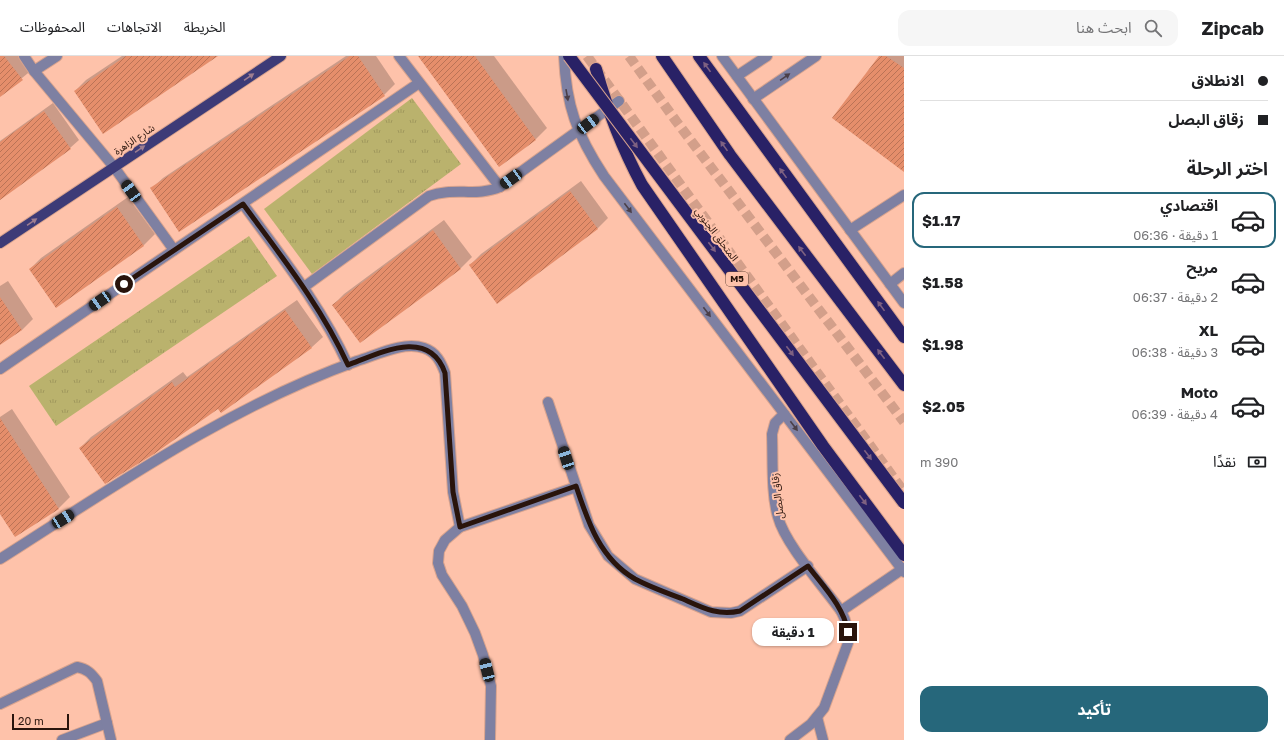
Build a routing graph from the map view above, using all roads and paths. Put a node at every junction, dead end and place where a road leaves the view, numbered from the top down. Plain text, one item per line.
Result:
1 (24, 56) edge
2 (57, 56) edge
3 (281, 56) edge
4 (399, 56) edge
5 (564, 56) edge
6 (569, 56) edge
7 (662, 56) edge
8 (699, 56) edge
9 (722, 56) edge
10 (767, 56) edge
11 (816, 56) edge
12 (596, 69) dead end
13 (34, 71) junction
14 (737, 76) junction
15 (419, 83) junction
16 (753, 99) junction
17 (619, 101) dead end
18 (608, 109) junction
19 (578, 131) junction
20 (114, 167) junction
21 (500, 187) junction
22 (904, 195) edge
23 (243, 204) junction
24 (850, 230) junction
25 (0, 244) edge
26 (174, 250) junction
27 (904, 273) edge
28 (890, 284) junction
29 (304, 287) junction
30 (904, 303) edge
31 (904, 337) edge
32 (348, 365) junction
33 (0, 368) edge
34 (904, 385) edge
35 (548, 402) dead end
36 (784, 414) junction
37 (576, 486) junction
38 (904, 502) edge
39 (460, 527) junction
40 (904, 555) edge
41 (0, 559) edge
42 (808, 566) junction
43 (903, 570) edge
44 (841, 611) junction
45 (0, 704) edge
46 (817, 717) junction
47 (107, 723) junction
48 (62, 740) edge
49 (111, 740) edge
50 (490, 740) edge
51 (790, 740) edge
52 (824, 740) edge

1 - 13 street
2 - 13 street
20 -> 3 main road, شارع الزاهرة
4 - 15 street
5 -> 19 street
6 -> 38 highway, المتحلق الجنوبي / M5, bridge
34 -> 7 highway
31 -> 8 highway
9 - 14 street
10 - 14 street
16 -> 11 street
12 - 18 highway
13 - 20 street
14 - 16 street
15 - 21 street
15 - 23 street
16 - 24 street
17 - 18 street
18 - 19 street
18 -> 40 highway
19 - 21 street
19 -> 36 street
25 -> 20 main road, شارع الزاهرة
20 - 26 street
21 - 29 street
22 - 24 street
23 - 26 street
23 - 29 street
24 - 28 street
26 - 33 street
27 - 28 street
28 - 30 street
29 - 32 street
32 - 39 street
32 - 41 street
35 - 37 street
36 - 42 street, زقاق البصل
36 -> 43 street
37 - 39 street
37 - 42 street
39 - 50 street
42 - 44 street, زقاق البصل
43 - 44 street
44 - 46 street, زقاق البصل
45 - 47 street
46 - 51 street, زقاق البصل
46 - 52 street
47 - 48 street
47 - 49 street

